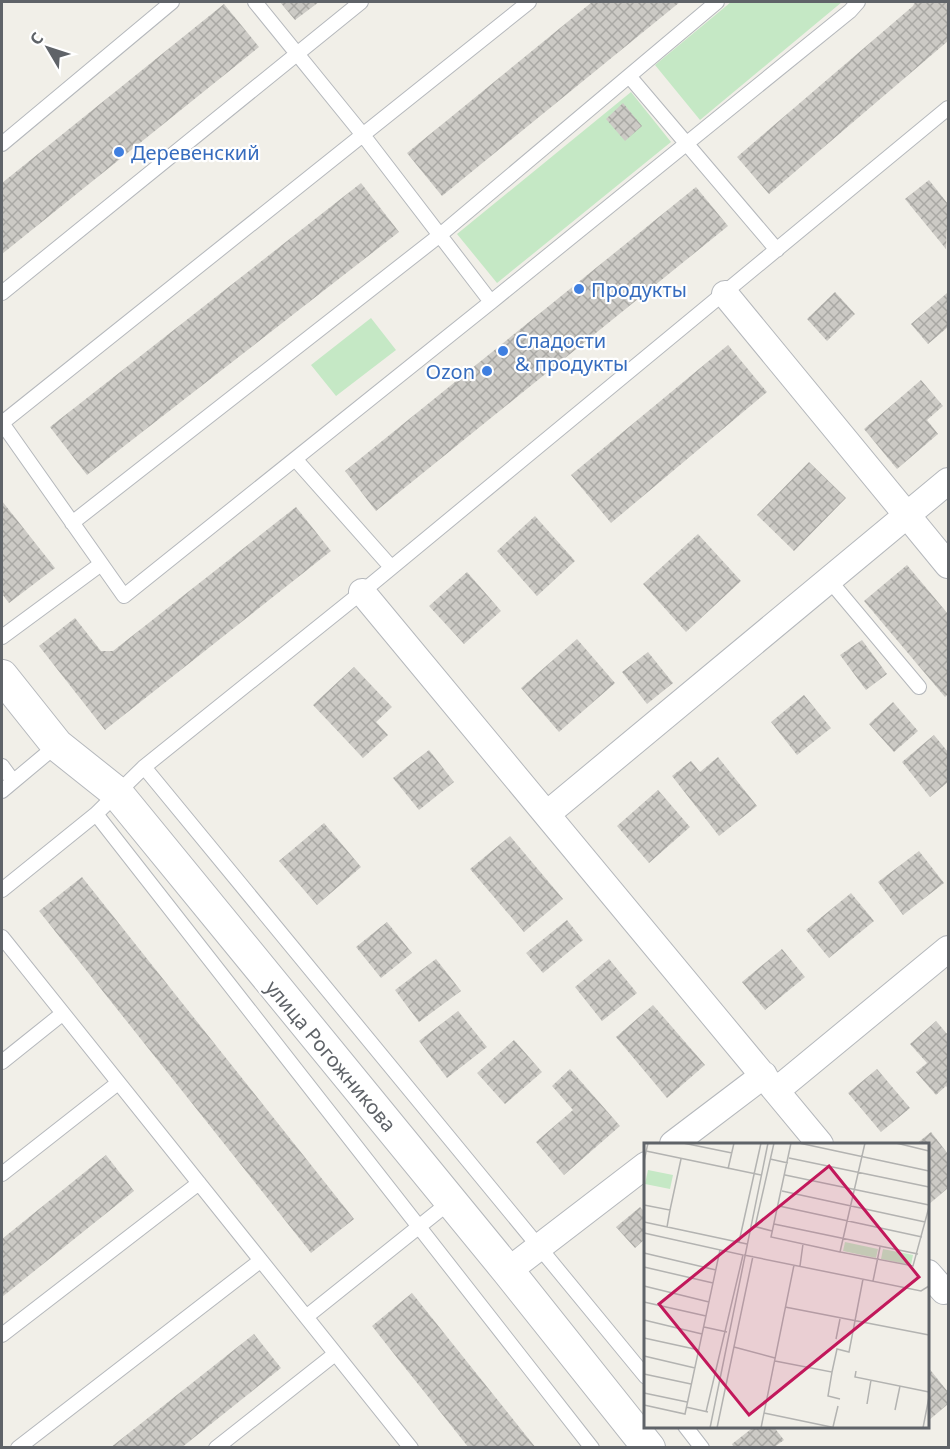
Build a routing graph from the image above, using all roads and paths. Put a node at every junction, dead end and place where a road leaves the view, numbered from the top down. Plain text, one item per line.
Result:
1 (172, 2) edge
2 (255, 2) edge
3 (361, 2) edge
4 (529, 2) edge
5 (717, 2) edge
6 (858, 2) edge
7 (297, 53) junction
8 (629, 76) junction
9 (948, 108) edge
10 (363, 135) junction
11 (2, 144) edge
12 (688, 144) junction
13 (440, 235) junction
14 (777, 250) junction
15 (2, 293) edge
16 (724, 294) junction
17 (491, 302) junction
18 (2, 423) edge
19 (296, 460) junction
20 (948, 482) edge
21 (908, 516) junction
22 (72, 523) junction
23 (101, 564) junction
24 (948, 565) edge
25 (391, 567) junction
26 (830, 581) junction
27 (362, 592) junction
28 (3, 634) edge
29 (2, 676) edge
30 (919, 687) dead end
31 (57, 746) junction
32 (2, 766) edge
33 (144, 766) junction
34 (13, 781) junction
35 (2, 791) edge
36 (106, 803) junction
37 (547, 814) junction
38 (2, 890) edge
39 (2, 937) edge
40 (948, 949) edge
41 (62, 1014) junction
42 (2, 1062) edge
43 (118, 1083) junction
44 (770, 1083) junction
45 (675, 1143) edge
46 (819, 1143) edge
47 (644, 1166) edge
48 (2, 1174) edge
49 (199, 1183) junction
50 (451, 1201) junction
51 (419, 1227) junction
52 (539, 1245) junction
53 (260, 1261) junction
54 (508, 1271) junction
55 (306, 1317) junction
56 (2, 1335) edge
57 (335, 1354) junction
58 (644, 1376) edge
59 (687, 1428) edge
60 (402, 1445) edge
61 (18, 1448) edge
62 (216, 1448) edge
63 (592, 1448) edge
64 (649, 1448) edge
65 (702, 1448) edge

1 - 11 lane
2 - 7 lane
3 - 7 lane
4 - 10 lane
5 - 8 lane
6 - 12 lane
7 - 10 lane
7 - 15 lane
8 - 12 lane
8 - 13 lane
9 - 14 lane
10 - 13 lane
10 - 18 lane
12 - 14 lane
12 - 17 lane
13 - 17 lane
13 - 22 lane
14 - 16 lane
16 - 21 street
16 - 25 lane
17 - 19 lane
18 - 22 lane
19 - 23 lane
19 - 25 lane
20 - 21 street
21 - 24 street
21 - 26 street
22 - 23 lane
23 - 28 lane
25 - 27 lane
26 - 30 lane
26 - 37 street
27 - 33 lane
27 - 37 street
29 - 31 street, улица Рогожникова
31 - 34 lane
31 - 36 street, улица Рогожникова
32 - 34 lane
33 - 36 lane
33 - 52 lane
34 - 35 lane
36 - 38 lane
36 - 50 street, улица Рогожникова
36 - 51 lane
37 - 44 street
39 - 41 lane
40 - 44 street
41 - 42 lane
41 - 43 lane
43 - 48 lane
43 - 49 lane
44 - 45 street
44 - 46 street
47 - 52 street
49 - 53 lane
49 - 56 lane
50 - 51 lane
50 - 54 street, улица Рогожникова
51 - 55 lane
51 - 63 lane
52 - 54 street
52 - 58 lane
53 - 55 lane
53 - 61 lane
54 - 64 street, улица Рогожникова
55 - 57 lane
57 - 60 lane
57 - 62 lane
59 - 65 lane

